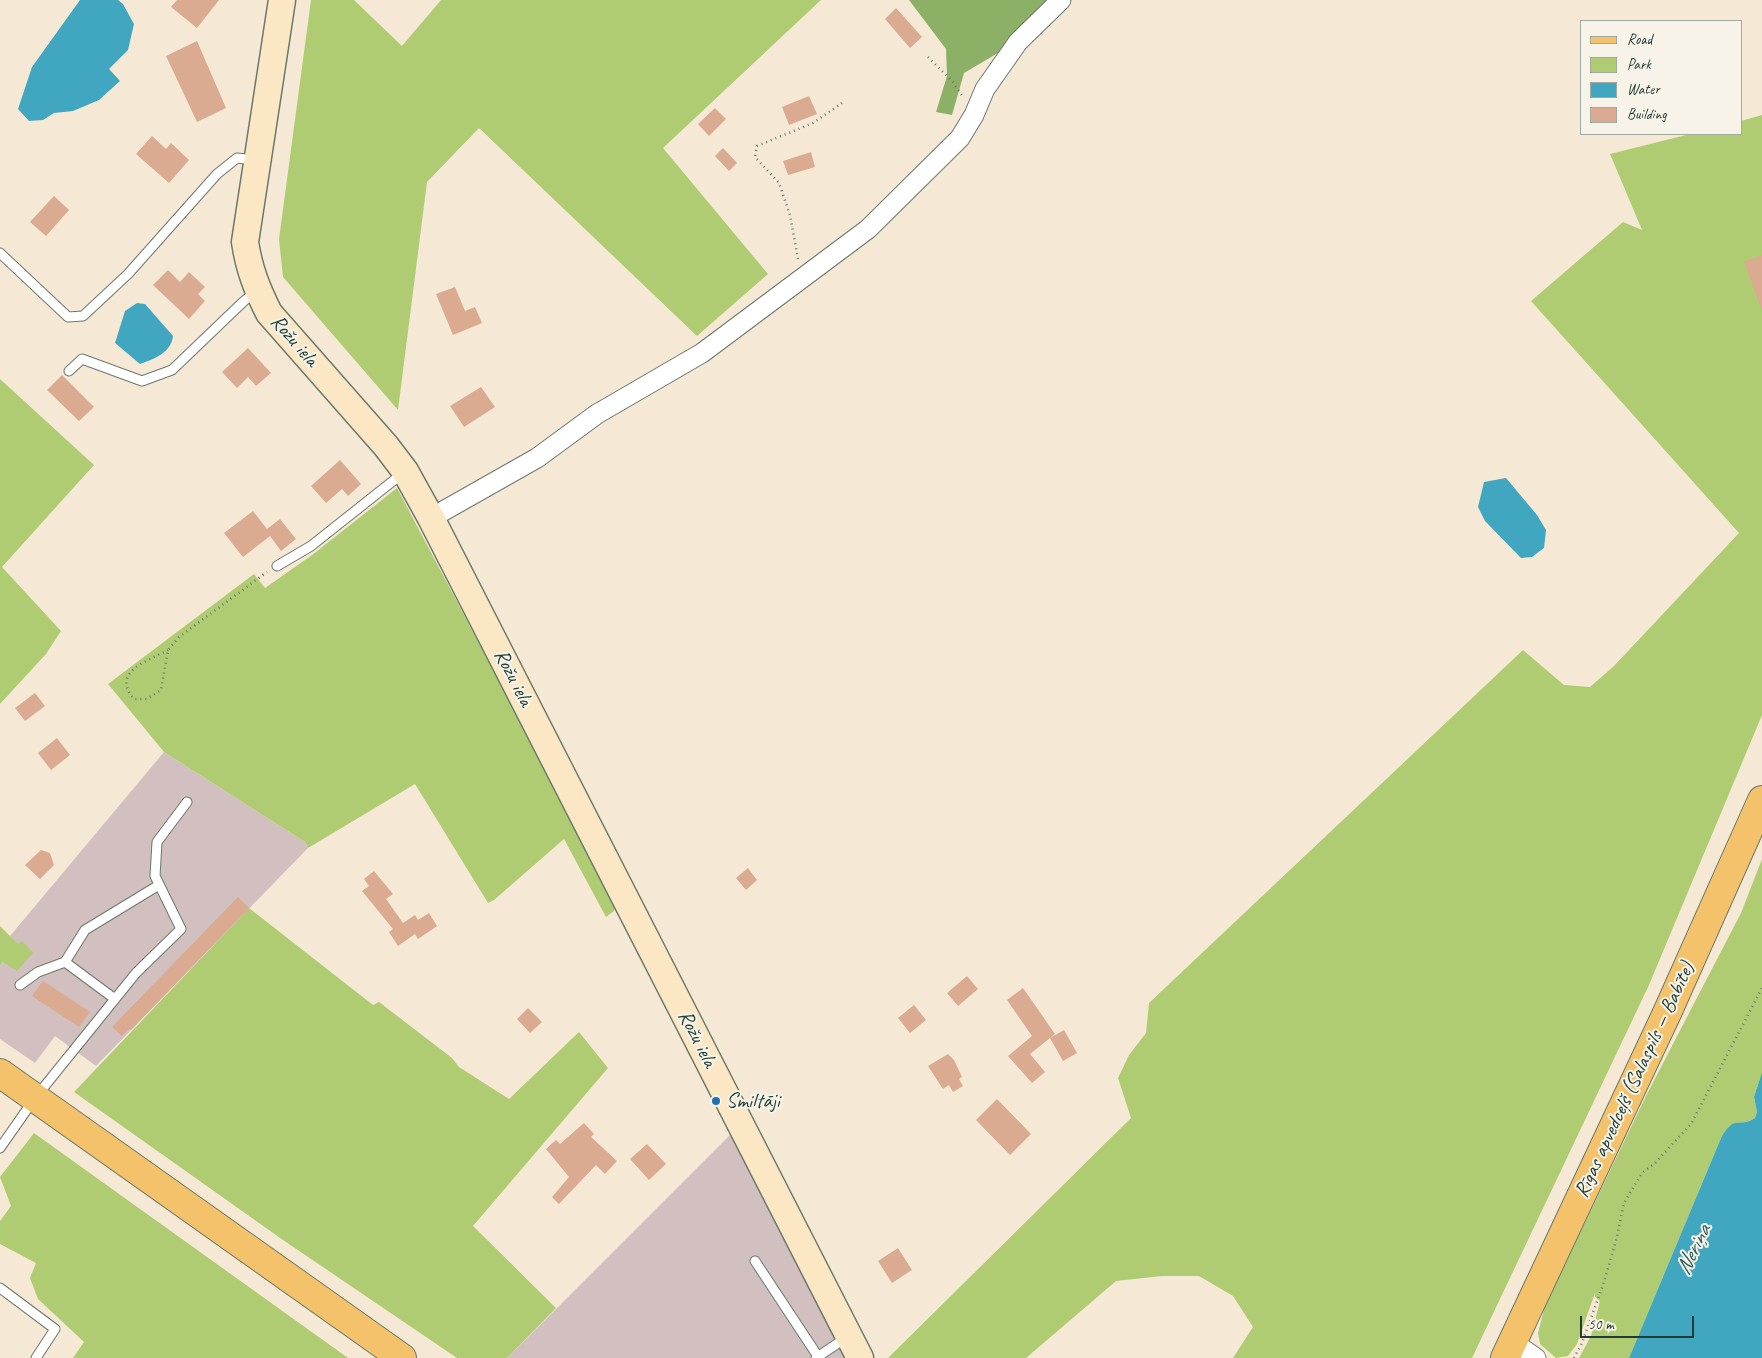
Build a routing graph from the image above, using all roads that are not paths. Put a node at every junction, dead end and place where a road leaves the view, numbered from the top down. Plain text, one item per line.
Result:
1 (282, 0) edge
2 (1061, 0) edge
3 (256, 161) junction
4 (0, 253) edge
5 (257, 291) junction
6 (69, 371) dead end
7 (405, 472) junction
8 (431, 518) junction
9 (277, 566) road end
10 (1762, 800) edge
11 (187, 802) dead end
12 (159, 885) junction
13 (65, 962) junction
14 (20, 985) dead end
15 (115, 999) junction
16 (0, 1073) edge
17 (35, 1098) junction
18 (0, 1148) edge
19 (755, 1262) dead end
20 (0, 1288) edge
21 (854, 1347) edge
22 (1509, 1350) edge
23 (818, 1357) edge
24 (36, 1358) edge
25 (402, 1358) edge
26 (1536, 1358) edge

1 - 3 street, Rožu iela
2 - 8 street
3 - 4 lane
3 - 5 street, Rožu iela
5 - 6 lane
5 - 7 street, Rožu iela
7 - 8 street, Rožu iela
7 - 9 lane
8 - 21 street, Rožu iela
10 - 22 main road, Rīgas apvedceļš (Salaspils — Babīte)
11 - 12 lane
12 - 13 lane
12 - 15 lane
13 - 14 lane
13 - 15 lane
15 - 17 lane
16 - 17 main road
17 - 18 lane
17 - 25 main road
19 - 23 lane
20 - 24 lane
21 - 23 lane
22 - 26 street

